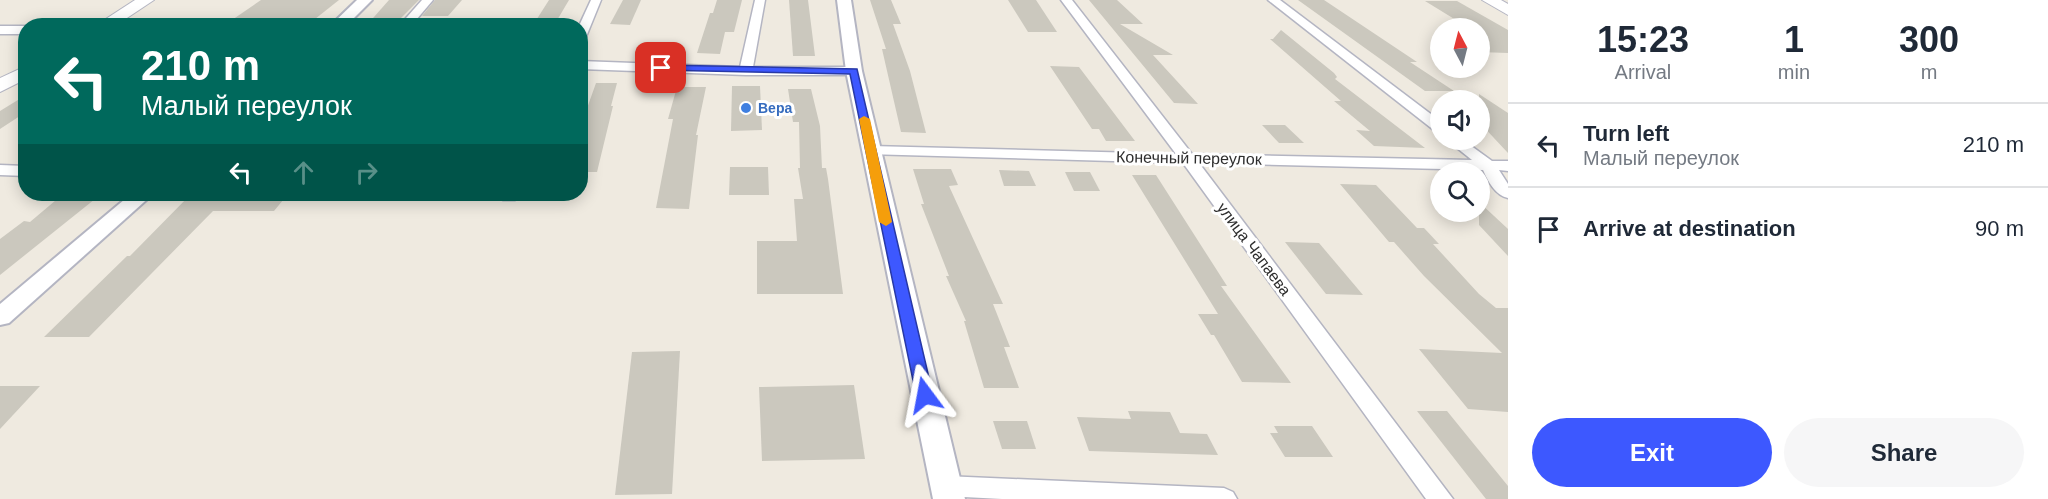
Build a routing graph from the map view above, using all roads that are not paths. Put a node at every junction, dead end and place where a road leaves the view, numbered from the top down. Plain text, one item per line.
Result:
1 (146, 0) edge
2 (365, 0) edge
3 (428, 0) edge
4 (596, 0) edge
5 (760, 0) edge
6 (843, 0) edge
7 (1066, 0) edge
8 (1273, 0) edge
9 (1490, 0) edge
10 (1508, 10) edge
11 (116, 18) edge
12 (346, 18) edge
13 (411, 18) edge
14 (588, 18) edge
15 (0, 30) edge
16 (18, 30) edge
17 (588, 65) edge
18 (746, 71) junction
19 (854, 71) junction
20 (18, 76) edge
21 (0, 86) edge
22 (1430, 120) edge
23 (1468, 150) edge
24 (871, 151) junction
25 (1187, 158) junction
26 (1484, 162) edge
27 (1430, 164) edge
28 (1490, 165) edge
29 (1508, 166) edge
30 (1490, 169) edge
31 (0, 170) edge
32 (18, 171) edge
33 (1508, 193) edge
34 (135, 201) edge
35 (0, 317) edge
36 (947, 493) edge
37 (1224, 499) edge
38 (1440, 499) edge

1 - 11 main road
2 - 12 street
3 - 13 street
4 - 14 street
5 - 18 street
6 - 19 street
7 - 25 street, улица Чапаева
8 - 22 street
9 - 10 main road
15 - 16 street
17 - 18 street
18 - 19 street
19 - 24 street
20 - 21 main road
23 - 26 street
24 - 25 street, Конечный переулок
24 - 36 street
25 - 27 street, Конечный переулок
25 - 38 street, улица Чапаева
28 - 29 street, Конечный переулок
30 - 33 street
31 - 32 street
34 - 35 street
36 - 37 street

